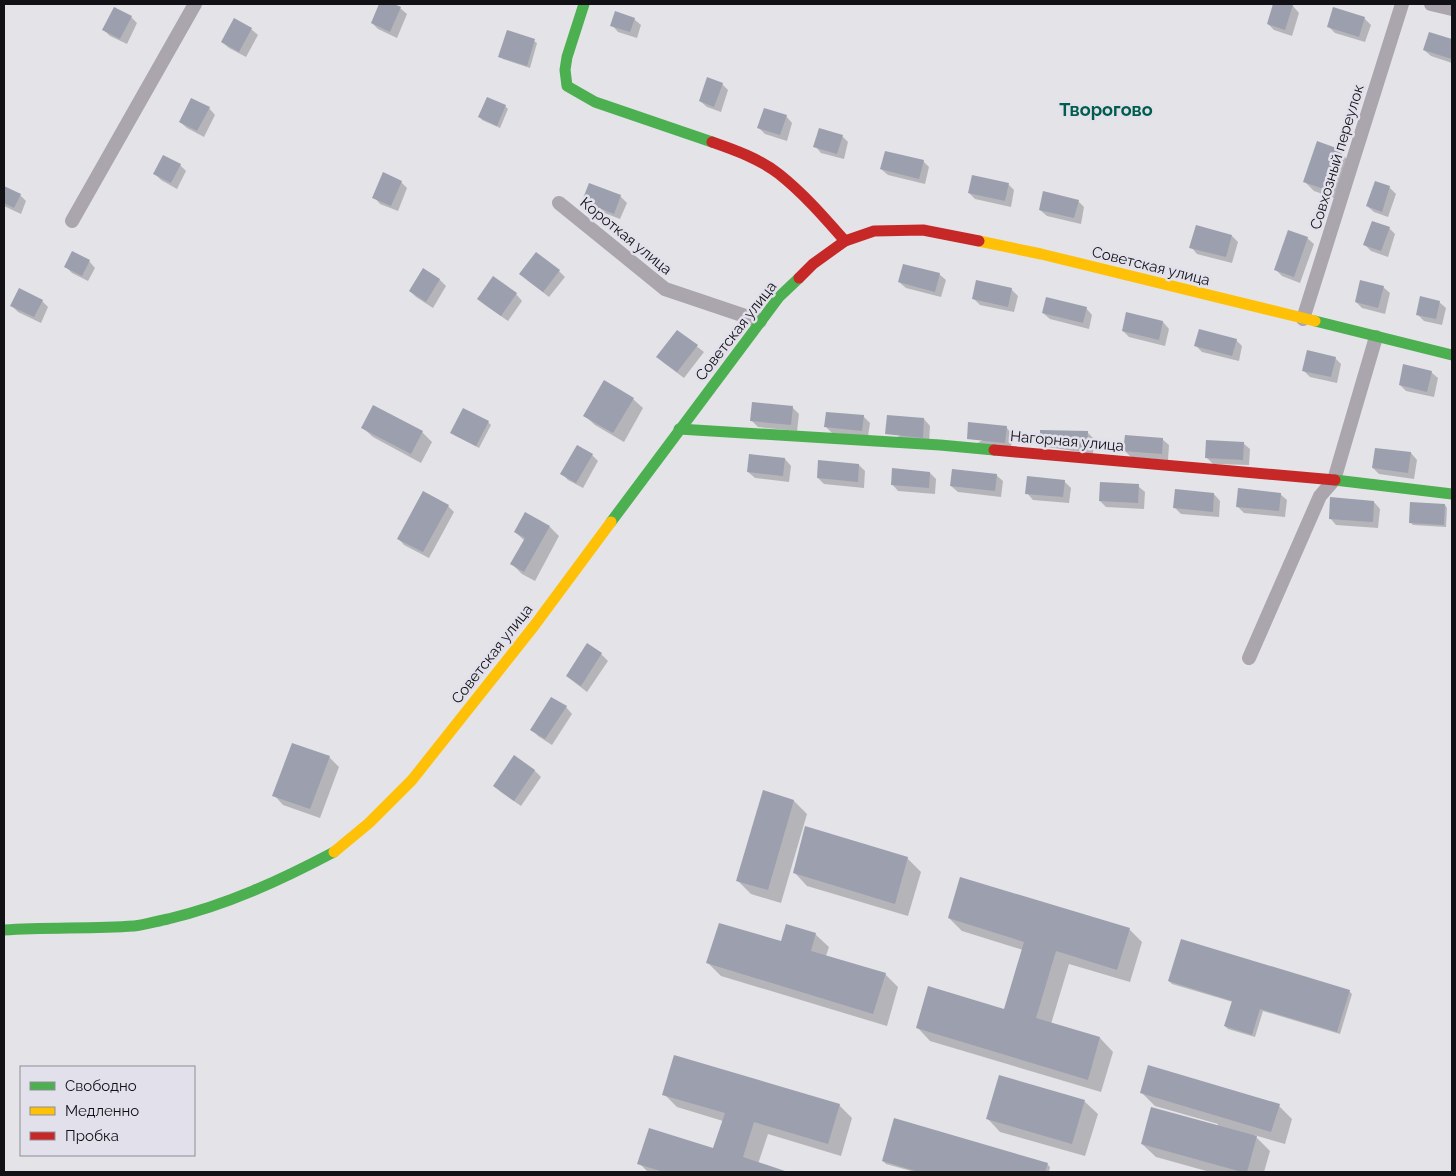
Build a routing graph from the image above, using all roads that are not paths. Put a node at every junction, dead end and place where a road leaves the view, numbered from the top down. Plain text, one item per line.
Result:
1 (195, 4) edge
2 (584, 4) edge
3 (1402, 4) edge
4 (1431, 4) edge
5 (1452, 9) edge
6 (559, 203) dead end
7 (72, 221) dead end
8 (845, 241) junction
9 (1303, 319) junction
10 (760, 322) junction
11 (1376, 337) junction
12 (1452, 354) edge
13 (679, 429) junction
14 (1334, 480) junction
15 (1452, 494) edge
16 (1249, 658) dead end
17 (4, 930) edge

1 - 7 street
2 - 8 street
3 - 9 street, Совхозный переулок
4 - 5 street
6 - 10 street, Короткая улица
8 - 9 street, Советская улица
8 - 10 street, Советская улица
9 - 11 street, Советская улица
10 - 13 street, Советская улица
11 - 12 street, Советская улица
11 - 14 street
13 - 14 street, Нагорная улица
13 - 17 street, Советская улица
14 - 15 street, Нагорная улица
14 - 16 street

